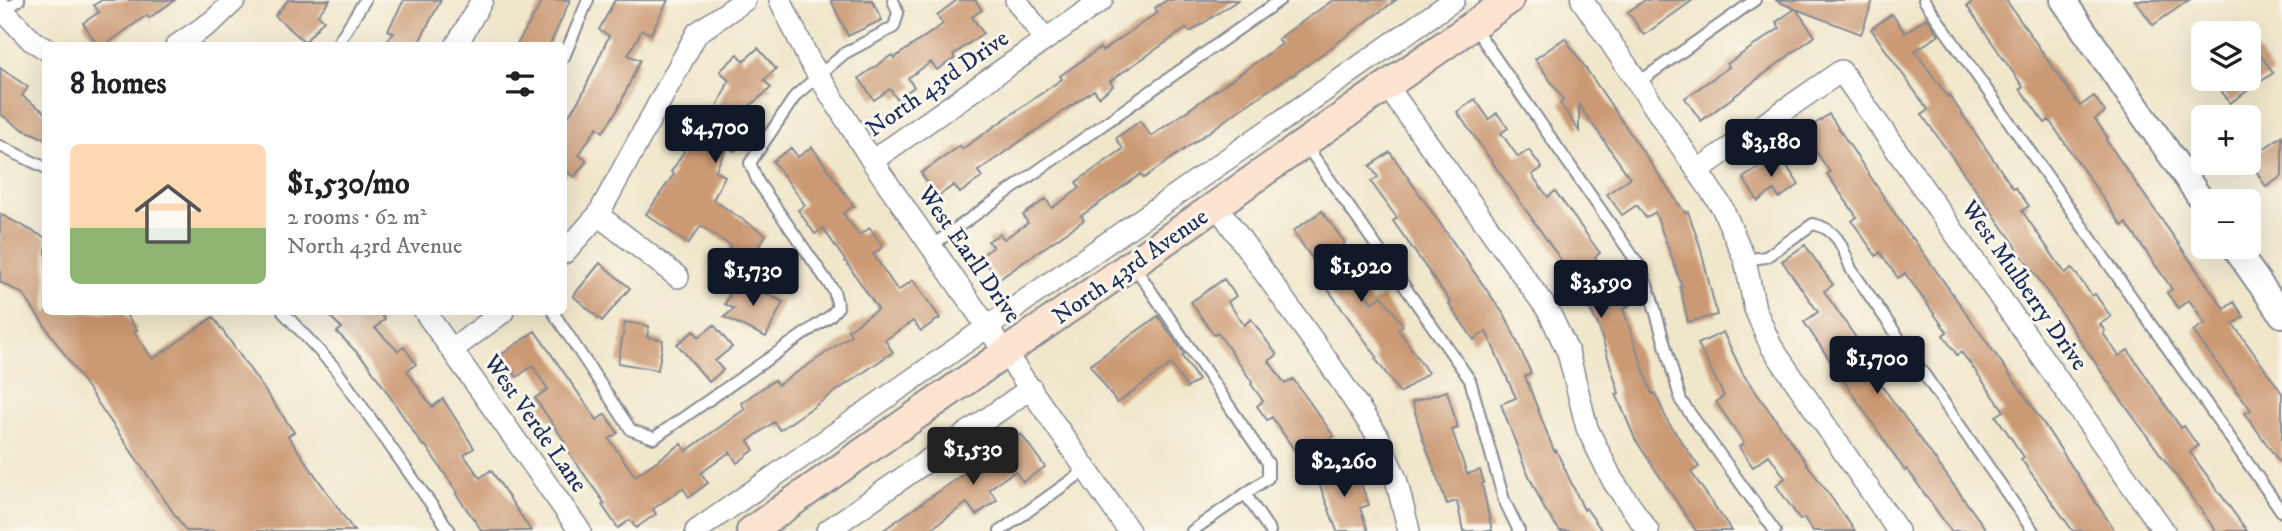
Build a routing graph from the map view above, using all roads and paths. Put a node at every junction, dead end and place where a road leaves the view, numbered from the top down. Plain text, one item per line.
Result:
1 (235, 0) edge
2 (365, 0) edge
3 (482, 0) edge
4 (587, 0) edge
5 (746, 0) edge
6 (780, 0) edge
7 (893, 0) edge
8 (1016, 0) edge
9 (1102, 0) edge
10 (1280, 0) edge
11 (1454, 0) edge
12 (1509, 0) edge
13 (1755, 0) edge
14 (1924, 0) edge
15 (2063, 0) edge
16 (1585, 1) edge
17 (8, 6) edge
18 (1473, 25) junction
19 (1045, 39) junction
20 (182, 42) edge
21 (339, 42) edge
22 (458, 42) edge
23 (42, 47) edge
24 (567, 50) edge
25 (818, 75) junction
26 (1639, 82) junction
27 (1387, 86) junction
28 (1305, 144) junction
29 (0, 146) edge
30 (872, 161) junction
31 (42, 167) edge
32 (1698, 170) junction
33 (2194, 189) edge
34 (1217, 206) junction
35 (598, 215) junction
36 (931, 246) junction
37 (567, 250) edge
38 (2242, 259) edge
39 (1745, 260) junction
40 (1132, 263) junction
41 (678, 276) dead end
42 (286, 315) edge
43 (427, 315) edge
44 (499, 315) edge
45 (554, 315) edge
46 (2282, 315) edge
47 (988, 327) junction
48 (453, 349) junction
49 (1007, 353) junction
50 (1031, 388) junction
51 (1087, 470) junction
52 (1246, 495) junction
53 (2282, 512) edge
54 (450, 531) edge
55 (580, 531) edge
56 (696, 531) edge
57 (751, 531) edge
58 (827, 531) edge
59 (1000, 531) edge
60 (1129, 531) edge
61 (1192, 531) edge
62 (1270, 531) edge
63 (1409, 531) edge
64 (1519, 531) edge
65 (1648, 531) edge
66 (1775, 531) edge
67 (1898, 531) edge
68 (2033, 531) edge
69 (2164, 531) edge

1 - 20 street
2 - 21 lane
3 - 22 street
4 - 24 lane
5 - 35 street
6 - 25 street, West Earll Drive
7 - 25 lane
8 - 19 street
9 - 19 street, North 43rd Drive
10 - 36 lane
11 - 47 street, North 43rd Avenue
12 - 18 main road, North 43rd Avenue
13 - 26 lane
14 - 53 lane
15 - 33 street
16 - 26 street
17 - 23 street
18 - 27 main road, North 43rd Avenue
18 - 66 lane
19 - 30 street, North 43rd Drive
25 - 30 street, West Earll Drive
25 - 45 lane
26 - 32 street
27 - 28 main road, North 43rd Avenue
27 - 65 street
28 - 34 main road, North 43rd Avenue
28 - 64 lane
29 - 31 lane
30 - 36 street, West Earll Drive
32 - 39 street
32 - 69 street, West Mulberry Drive
34 - 40 main road, North 43rd Avenue
34 - 63 street
35 - 37 street
35 - 41 street
36 - 47 street, West Earll Drive
38 - 46 street
39 - 67 street
39 - 68 lane
40 - 49 main road, North 43rd Avenue
40 - 52 lane
42 - 54 lane
43 - 48 street, West Verde Lane
44 - 48 street
47 - 49 street, West Earll Drive
47 - 56 street, North 43rd Avenue
48 - 55 street, West Verde Lane
49 - 50 street, West Earll Drive
49 - 57 main road, North 43rd Avenue
50 - 51 street, West Earll Drive
50 - 58 street
51 - 59 lane
51 - 60 street, West Earll Drive
52 - 61 lane
52 - 62 lane

